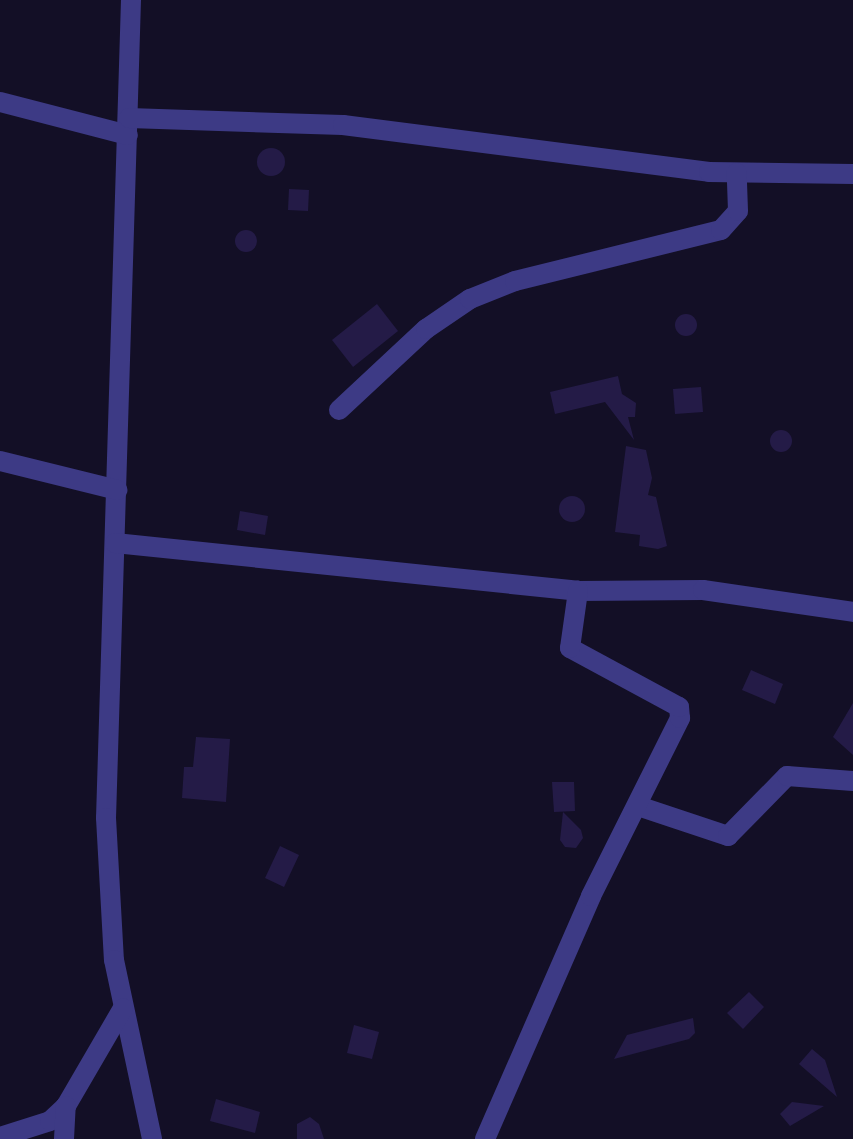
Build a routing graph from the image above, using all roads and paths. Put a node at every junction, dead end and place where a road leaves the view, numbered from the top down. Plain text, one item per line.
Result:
1 (131, 0) edge
2 (0, 102) edge
3 (128, 127) junction
4 (737, 173) junction
5 (853, 174) edge
6 (339, 410) dead end
7 (0, 461) edge
8 (117, 490) junction
9 (115, 543) junction
10 (578, 591) junction
11 (853, 612) edge
12 (853, 781) edge
13 (638, 806) junction
14 (123, 1008) junction
15 (66, 1106) junction
16 (0, 1137) edge
17 (155, 1138) edge
18 (64, 1139) edge
19 (485, 1139) edge

1 - 3 street
2 - 3 street
3 - 4 street
3 - 8 street
4 - 5 street
4 - 6 street
7 - 8 street
8 - 9 street
9 - 10 street
9 - 14 street
10 - 11 street
10 - 13 street
12 - 13 street
13 - 19 street
14 - 15 street
14 - 17 street
15 - 16 street
15 - 18 street

